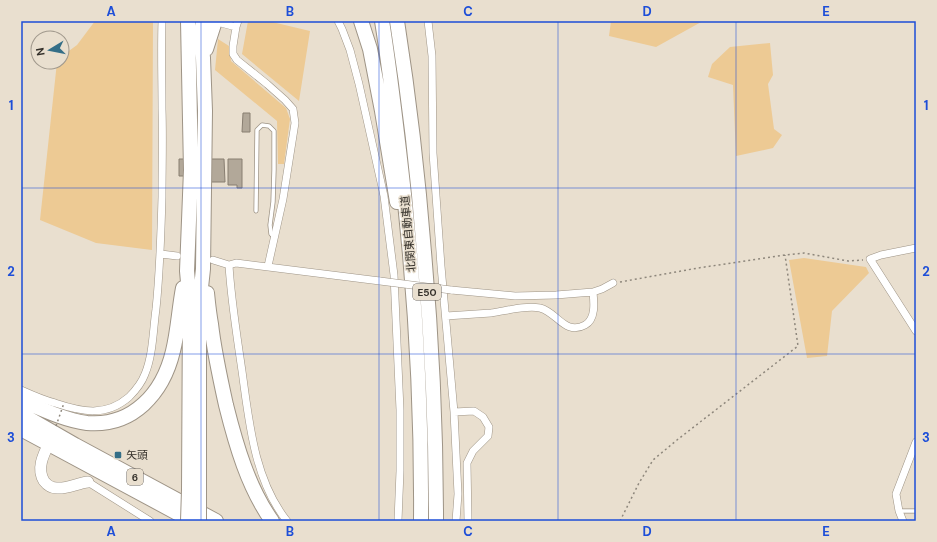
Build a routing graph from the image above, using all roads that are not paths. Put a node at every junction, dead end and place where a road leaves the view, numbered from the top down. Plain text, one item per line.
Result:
1 (162, 21) edge
2 (203, 21) edge
3 (338, 21) edge
4 (361, 21) edge
5 (382, 21) edge
6 (398, 21) edge
7 (428, 21) edge
8 (218, 22) edge
9 (189, 24) edge
10 (237, 24) edge
11 (204, 58) junction
12 (256, 211) dead end
13 (275, 238) junction
14 (916, 248) edge
15 (161, 254) junction
16 (177, 256) dead end
17 (208, 265) junction
18 (229, 265) junction
19 (268, 266) junction
20 (187, 271) junction
21 (613, 283) road end
22 (593, 292) junction
23 (446, 316) junction
24 (916, 331) edge
25 (418, 363) junction
26 (21, 390) edge
27 (21, 400) edge
28 (454, 412) junction
29 (21, 414) edge
30 (21, 429) edge
31 (53, 434) junction
32 (916, 442) edge
33 (88, 482) joint
34 (194, 493) junction
35 (166, 506) junction
36 (899, 511) junction
37 (916, 511) edge
38 (150, 521) edge
39 (183, 521) edge
40 (188, 521) edge
41 (192, 521) edge
42 (199, 521) edge
43 (216, 521) edge
44 (272, 521) edge
45 (287, 521) edge
46 (398, 521) edge
47 (421, 521) edge
48 (436, 521) edge
49 (456, 521) edge
50 (468, 521) edge
51 (903, 521) edge

1 - 15 street
2 - 11 highway
3 - 46 street
4 - 25 highway
5 - 25 highway, 北関東自動車道 / E50
6 - 48 highway, 北関東自動車道 / E50
7 - 23 street
8 - 10 street
8 - 11 highway
9 - 20 highway
10 - 13 street
11 - 17 highway
12 - 13 lane
13 - 19 street
14 - 24 street
15 - 16 street
15 - 26 street
17 - 18 street
17 - 34 highway
17 - 44 highway
18 - 19 street
18 - 45 street
19 - 22 street, bridge
20 - 27 highway
20 - 34 highway
21 - 22 street
22 - 23 street
23 - 28 street
25 - 47 highway, 北関東自動車道 / E50
28 - 49 street
28 - 50 street
29 - 31 highway, 6
30 - 31 highway, 6
31 - 33 street
31 - 35 highway, 6
31 - 43 highway, 6
32 - 36 street
33 - 38 street
34 - 40 highway, bridge
34 - 42 highway, bridge
35 - 39 highway
35 - 41 highway, 6
36 - 37 lane
36 - 51 street

